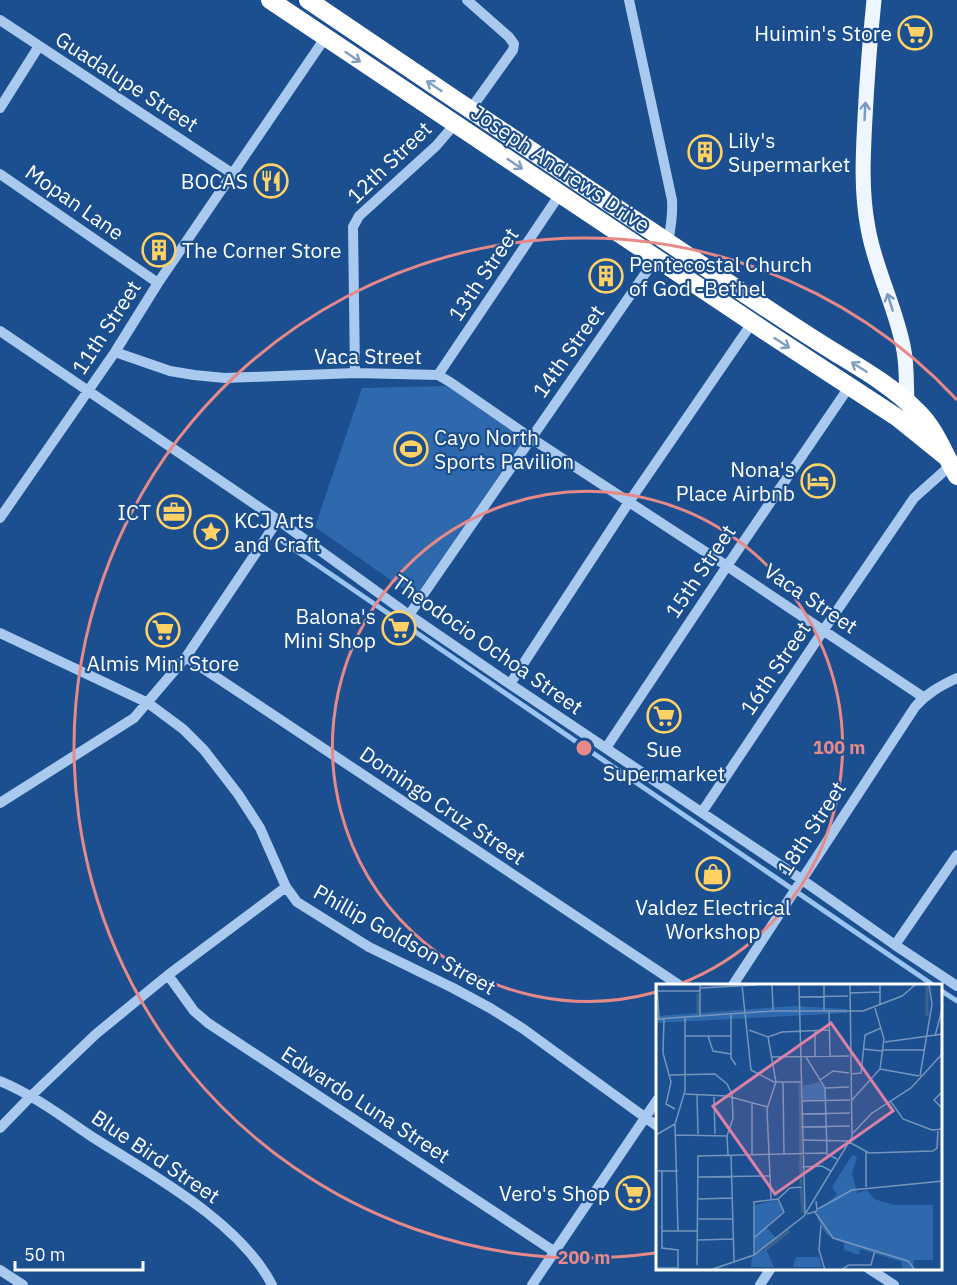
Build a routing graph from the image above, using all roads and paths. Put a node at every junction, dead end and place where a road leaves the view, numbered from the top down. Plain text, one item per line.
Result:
1 (270, 0) edge
2 (308, 0) edge
3 (467, 0) edge
4 (629, 0) edge
5 (874, 0) edge
6 (0, 20) edge
7 (325, 38) junction
8 (39, 46) junction
9 (0, 108) edge
10 (470, 110) junction
11 (455, 124) junction
12 (0, 174) edge
13 (233, 174) junction
14 (560, 194) junction
15 (668, 242) junction
16 (656, 258) junction
17 (158, 283) junction
18 (752, 323) junction
19 (0, 331) edge
20 (115, 352) junction
21 (355, 374) junction
22 (438, 375) junction
23 (849, 387) junction
24 (87, 392) junction
25 (907, 401) junction
26 (531, 438) junction
27 (951, 466) edge
28 (629, 502) junction
29 (0, 518) edge
30 (278, 520) junction
31 (727, 566) junction
32 (409, 615) junction
33 (824, 631) junction
34 (0, 633) edge
35 (186, 657) junction
36 (957, 678) edge
37 (510, 684) junction
38 (923, 697) junction
39 (148, 703) junction
40 (606, 748) junction
41 (0, 803) edge
42 (702, 812) junction
43 (957, 855) edge
44 (801, 879) junction
45 (286, 887) junction
46 (895, 945) junction
47 (168, 975) junction
48 (677, 984) edge
49 (734, 984) edge
50 (957, 986) edge
51 (0, 1082) edge
52 (31, 1096) junction
53 (656, 1102) edge
54 (645, 1118) junction
55 (656, 1125) edge
56 (0, 1128) edge
57 (555, 1252) junction
58 (0, 1270) edge
59 (770, 1270) edge
60 (870, 1270) edge
61 (24, 1285) edge
62 (272, 1285) edge
63 (532, 1285) edge
64 (760, 1285) edge
65 (894, 1285) edge

1 - 7 highway, Joseph Andrews Drive
10 -> 2 highway, Joseph Andrews Drive
3 - 10 street
4 - 15 street
25 -> 5 main road
6 - 8 street, Guadalupe Street
7 -> 11 highway, Joseph Andrews Drive
7 - 13 street, 11th Street
8 - 9 street
8 - 13 street, Guadalupe Street
10 - 15 highway, Joseph Andrews Drive
11 -> 14 highway, Joseph Andrews Drive
11 - 21 street, 12th Street
12 - 17 street, Mopan Lane
13 - 17 street, 11th Street
14 - 16 highway, Joseph Andrews Drive
14 - 22 street, 13th Street
25 -> 15 highway, Joseph Andrews Drive
16 - 18 highway, Joseph Andrews Drive
16 - 26 street, 14th Street
17 - 20 street, 11th Street
18 -> 23 highway, Joseph Andrews Drive
18 - 28 street
19 - 24 street, Theodocio Ochoa Street
20 - 21 street, Vaca Street
20 - 24 street, 11th Street
21 - 22 street, Vaca Street
22 - 26 street, Vaca Street
23 - 27 highway, Joseph Andrews Drive
23 - 31 street, 15th Street
24 - 29 street, 11th Street
24 - 30 street, Theodocio Ochoa Street
25 - 27 highway, Joseph Andrews Drive
26 - 28 street, Vaca Street
26 - 32 street, 14th Street
27 - 33 street, 16th Street
28 - 31 street, Vaca Street
28 - 37 street
30 - 32 street, Theodocio Ochoa Street
30 - 35 street
31 - 33 street, Vaca Street
31 - 40 street, 15th Street
32 - 37 street, Theodocio Ochoa Street
33 - 38 street, Vaca Street
33 - 42 street, 16th Street
34 - 39 street, Phillip Goldson Street
35 - 39 street
35 - 48 street, Domingo Cruz Street
36 - 38 street, 18th Street
37 - 40 street, Theodocio Ochoa Street
38 - 44 street, 18th Street
39 - 41 street
39 - 45 street, Phillip Goldson Street
40 - 42 street, Theodocio Ochoa Street
42 - 44 street, Theodocio Ochoa Street
43 - 46 street
44 - 46 street, Theodocio Ochoa Street
44 - 49 street, 18th Street
45 - 47 street
45 - 54 street, Phillip Goldson Street
46 - 50 street, Theodocio Ochoa Street
47 - 52 street
47 - 57 street, Edwardo Luna Street
51 - 52 street, Blue Bird Street
52 - 56 street
52 - 62 street, Blue Bird Street
53 - 54 street
54 - 55 street, Phillip Goldson Street
54 - 57 street
57 - 63 street
58 - 61 street
59 - 64 street
60 - 65 street

